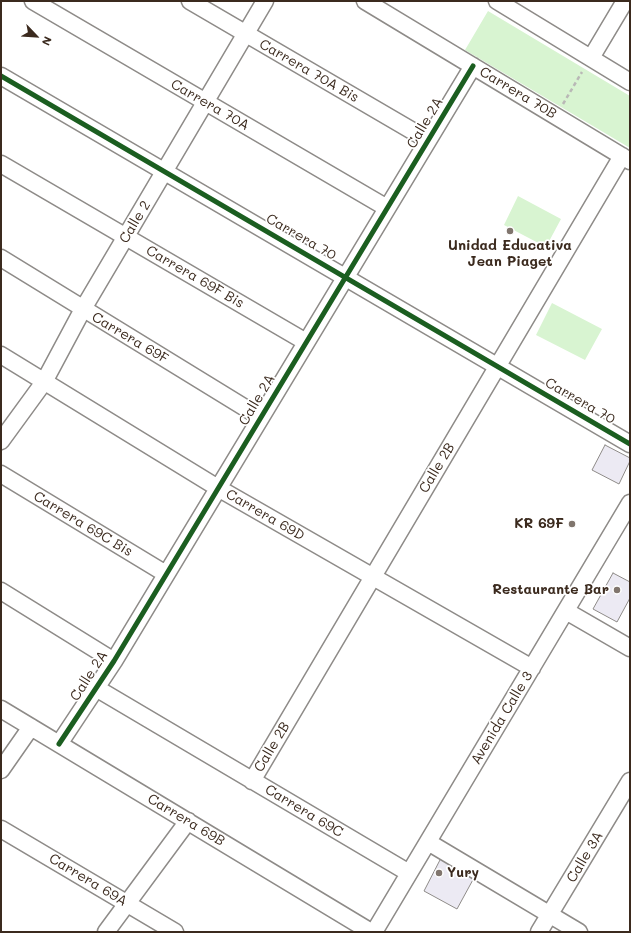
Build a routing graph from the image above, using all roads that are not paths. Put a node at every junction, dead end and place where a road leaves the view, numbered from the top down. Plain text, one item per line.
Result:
1 (33, 1) edge
2 (190, 1) edge
3 (265, 1) edge
4 (365, 1) edge
5 (497, 1) edge
6 (625, 1) edge
7 (246, 34) junction
8 (591, 58) junction
9 (473, 66) junction
10 (1, 76) edge
11 (630, 82) edge
12 (206, 102) junction
13 (428, 140) junction
14 (626, 158) edge
15 (1, 164) edge
16 (165, 172) junction
17 (387, 208) junction
18 (126, 238) junction
19 (1, 258) edge
20 (345, 277) junction
21 (83, 309) junction
22 (306, 342) junction
23 (1, 356) edge
24 (497, 366) junction
25 (44, 382) junction
26 (260, 417) junction
27 (1, 440) edge
28 (630, 444) edge
29 (1, 474) edge
30 (218, 488) junction
31 (630, 503) edge
32 (166, 574) junction
33 (373, 577) junction
34 (1, 591) edge
35 (566, 611) junction
36 (630, 648) edge
37 (114, 661) junction
38 (532, 668) junction
39 (96, 688) junction
40 (1, 709) edge
41 (31, 727) junction
42 (59, 744) junction
43 (1, 770) edge
44 (252, 781) junction
45 (630, 781) edge
46 (624, 804) edge
47 (188, 821) junction
48 (1, 829) edge
49 (428, 842) junction
50 (410, 873) junction
51 (128, 904) junction
52 (550, 915) junction
53 (106, 932) edge
54 (175, 932) edge
55 (371, 932) edge
56 (374, 932) edge
57 (540, 932) edge
58 (579, 932) edge

1 - 12 street, Carrera 70A
2 - 7 street, Carrera 70A Bis
3 - 7 street, Calle 2
4 - 9 street, Carrera 70B
5 - 8 street
6 - 8 street
7 - 12 street, Calle 2
7 - 13 street, Carrera 70A Bis
8 - 11 street
9 - 13 street, Calle 2A
9 - 14 street, Carrera 70B
10 - 16 street, Carrera 70
12 - 16 street, Calle 2
12 - 17 street, Carrera 70A
13 - 17 street, Calle 2A
14 - 24 street, Calle 2B
15 - 18 street, Carrera 69F Bis
16 - 18 street, Calle 2
16 - 20 street, Carrera 70
17 - 20 street, Calle 2A
18 - 21 street, Calle 2
18 - 22 street, Carrera 69F Bis
19 - 21 street, Carrera 69F
20 - 22 street, Calle 2A
20 - 24 street, Carrera 70
21 - 25 street, Calle 2
21 - 26 street, Carrera 69F
22 - 26 street, Calle 2A
23 - 25 street, Carrera 69D
24 - 28 street, Carrera 70
24 - 33 street, Calle 2B
25 - 27 street, Calle 2
25 - 30 street, Carrera 69D
26 - 30 street, Calle 2A
29 - 32 street, Carrera 69C Bis
30 - 32 street, Calle 2A
30 - 33 street, Carrera 69D
31 - 35 street, Avenida Calle 3
32 - 37 street, Calle 2A
33 - 38 street, Carrera 69D
33 - 44 street, Calle 2B
34 - 37 street
35 - 36 street
35 - 38 street, Avenida Calle 3
37 - 39 street, Calle 2A
38 - 49 street, Avenida Calle 3
39 - 42 street, Calle 2A
39 - 44 street, Carrera 69C
40 - 41 street, Carrera 69B
41 - 42 street, Carrera 69B
41 - 43 street
42 - 47 street, Carrera 69B
44 - 50 street, Carrera 69C
45 - 46 street, Calle 3A
46 - 52 street, Calle 3A
47 - 51 street
47 - 55 street, Carrera 69B
48 - 51 street, Carrera 69A
49 - 50 street, Avenida Calle 3
49 - 52 street
50 - 56 street, Avenida Calle 3
51 - 53 street
51 - 54 street, Carrera 69A
52 - 57 street, Calle 3A
52 - 58 street

